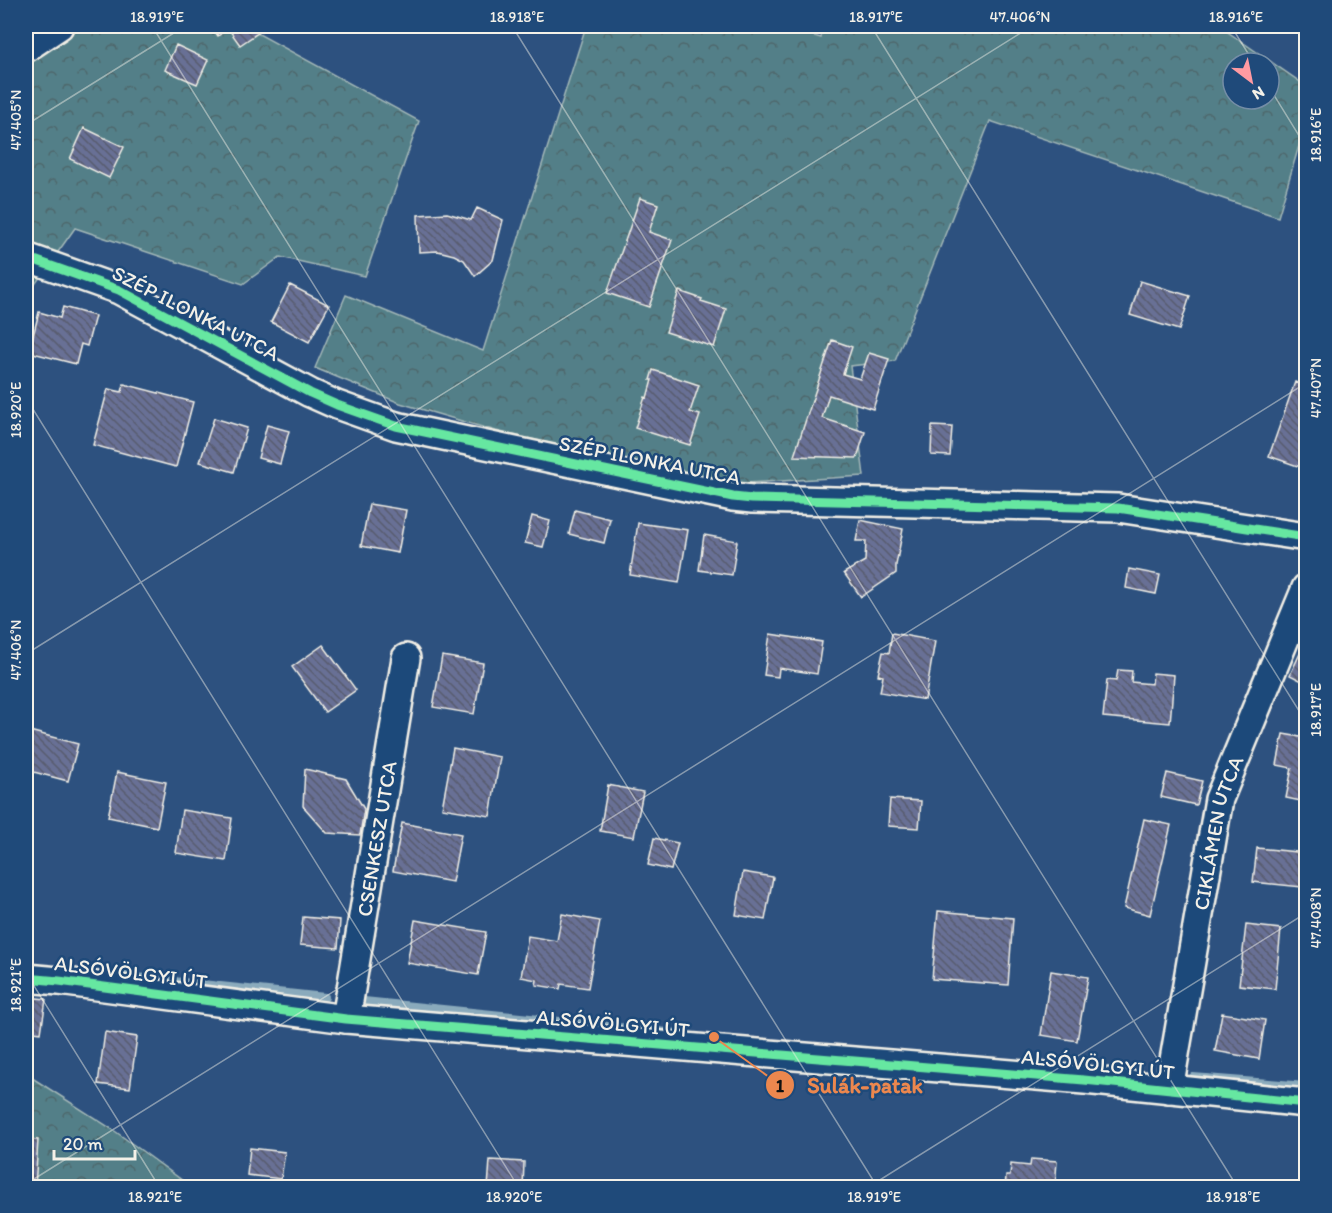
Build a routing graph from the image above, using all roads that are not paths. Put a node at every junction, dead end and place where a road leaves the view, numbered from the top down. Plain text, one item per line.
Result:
1 (59, 26) edge
2 (26, 48) edge
3 (26, 257) edge
4 (1306, 537) edge
5 (1306, 588) edge
6 (405, 658) dead end
7 (26, 978) edge
8 (346, 1019) junction
9 (1169, 1089) junction
10 (1306, 1103) edge

1 - 2 street
3 - 4 street, SZÉP ILONKA UTCA
5 - 9 street, CIKLÁMEN UTCA
6 - 8 street, CSENKESZ UTCA
7 - 8 street, ALSÓVÖLGYI ÚT
8 - 9 street, ALSÓVÖLGYI ÚT
9 - 10 street, ALSÓVÖLGYI ÚT

